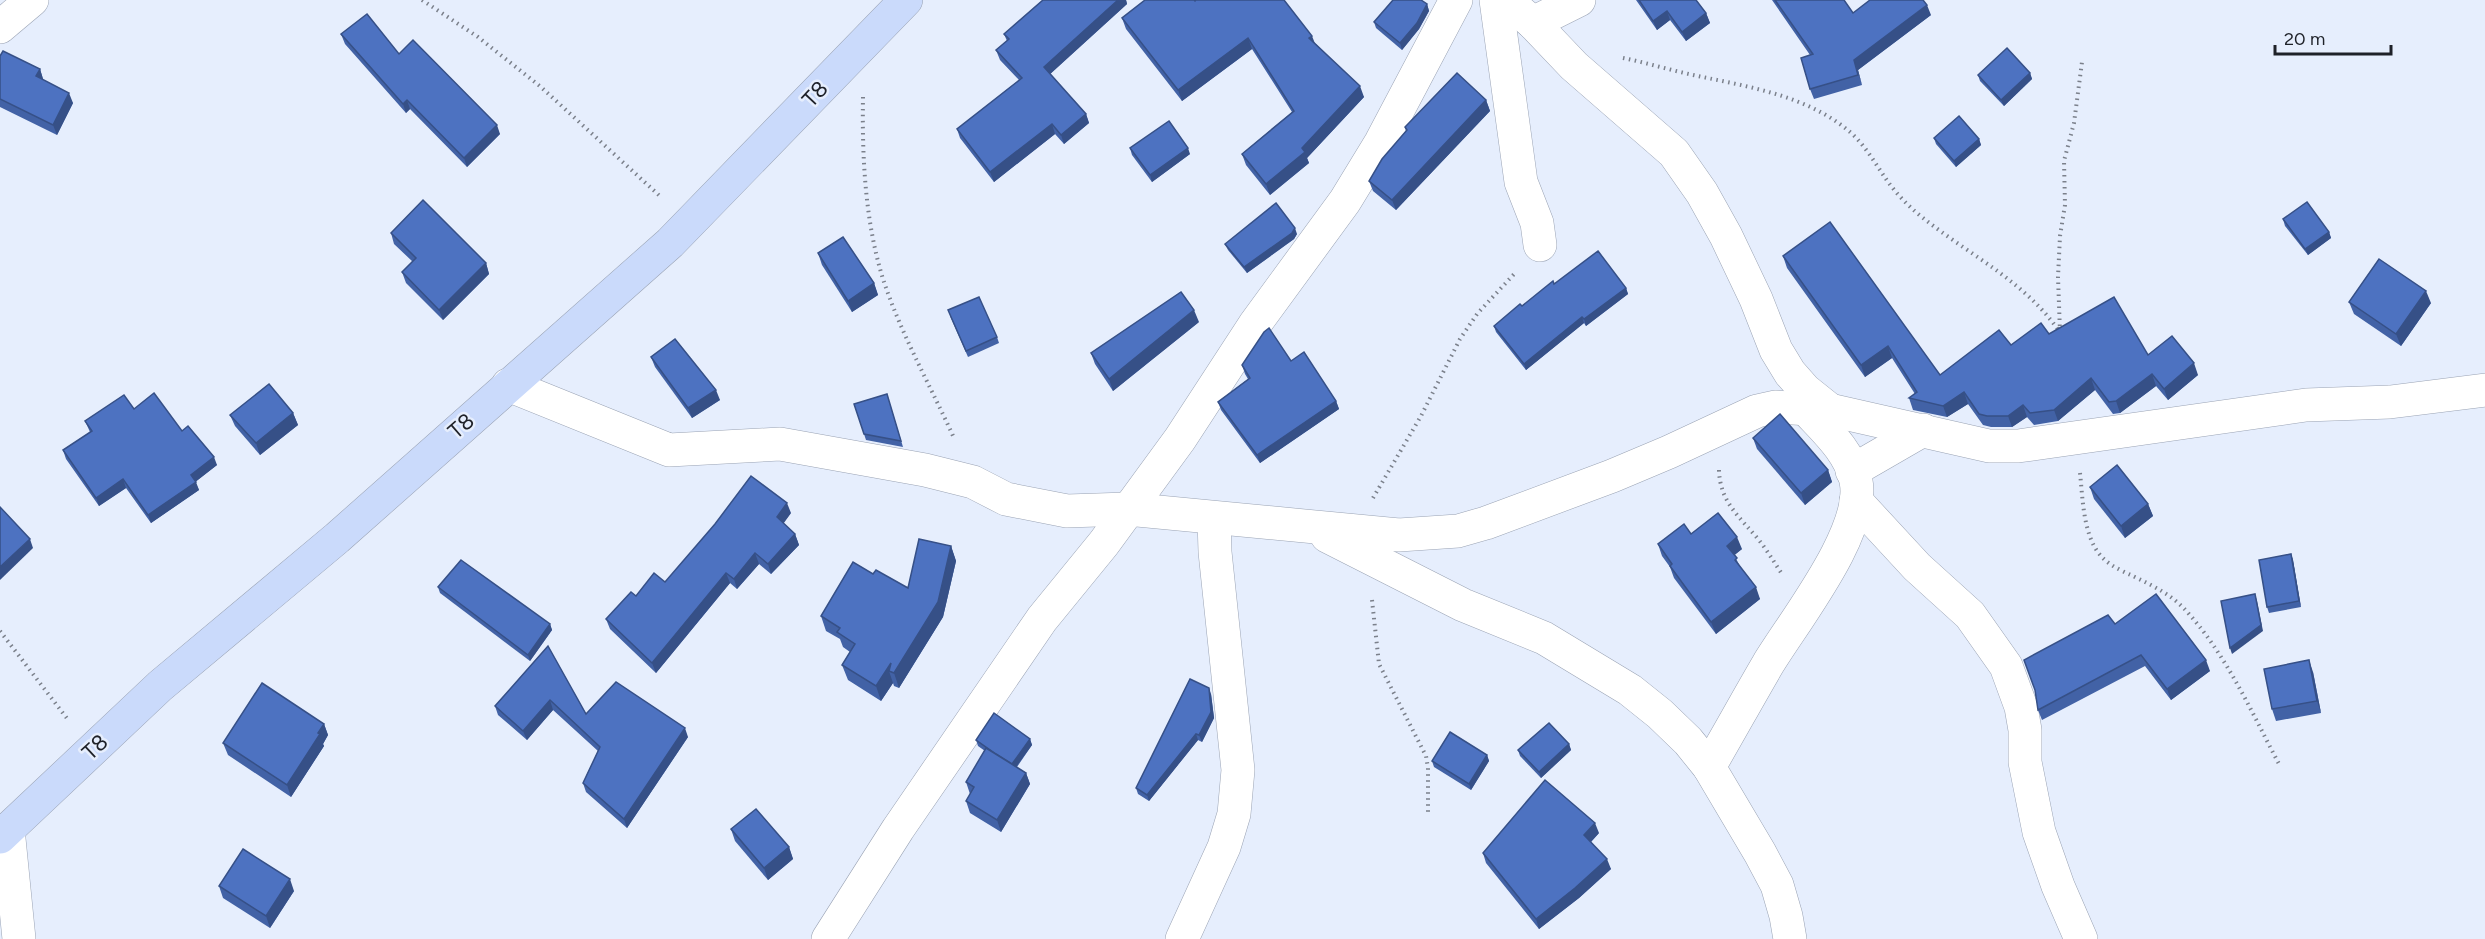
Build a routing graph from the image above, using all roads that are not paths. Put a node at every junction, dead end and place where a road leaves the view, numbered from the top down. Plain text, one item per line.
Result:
1 (32, 0) edge
2 (906, 0) edge
3 (1456, 0) edge
4 (1496, 0) edge
5 (1506, 0) edge
6 (1579, 0) edge
7 (1533, 23) junction
8 (0, 27) edge
9 (1540, 245) road end
10 (508, 386) junction
11 (2485, 390) edge
12 (1817, 408) junction
13 (1923, 430) junction
14 (1854, 486) junction
15 (1127, 509) junction
16 (1214, 519) junction
17 (1359, 541) junction
18 (1709, 767) junction
19 (4, 833) edge
20 (19, 939) edge
21 (828, 939) edge
22 (1182, 939) edge
23 (1790, 939) edge
24 (2081, 939) edge

1 - 8 street
2 - 10 street, T8
3 - 15 street
4 - 9 street
5 - 7 street
6 - 7 street
7 - 12 street
10 - 15 street
10 - 19 street, T8
11 - 13 street
12 - 13 street
12 - 14 street
12 - 17 street
13 - 14 street
14 - 18 street
14 - 24 street
15 - 16 street
15 - 21 street
16 - 17 street
16 - 22 street
17 - 18 street
18 - 23 street
19 - 20 street

